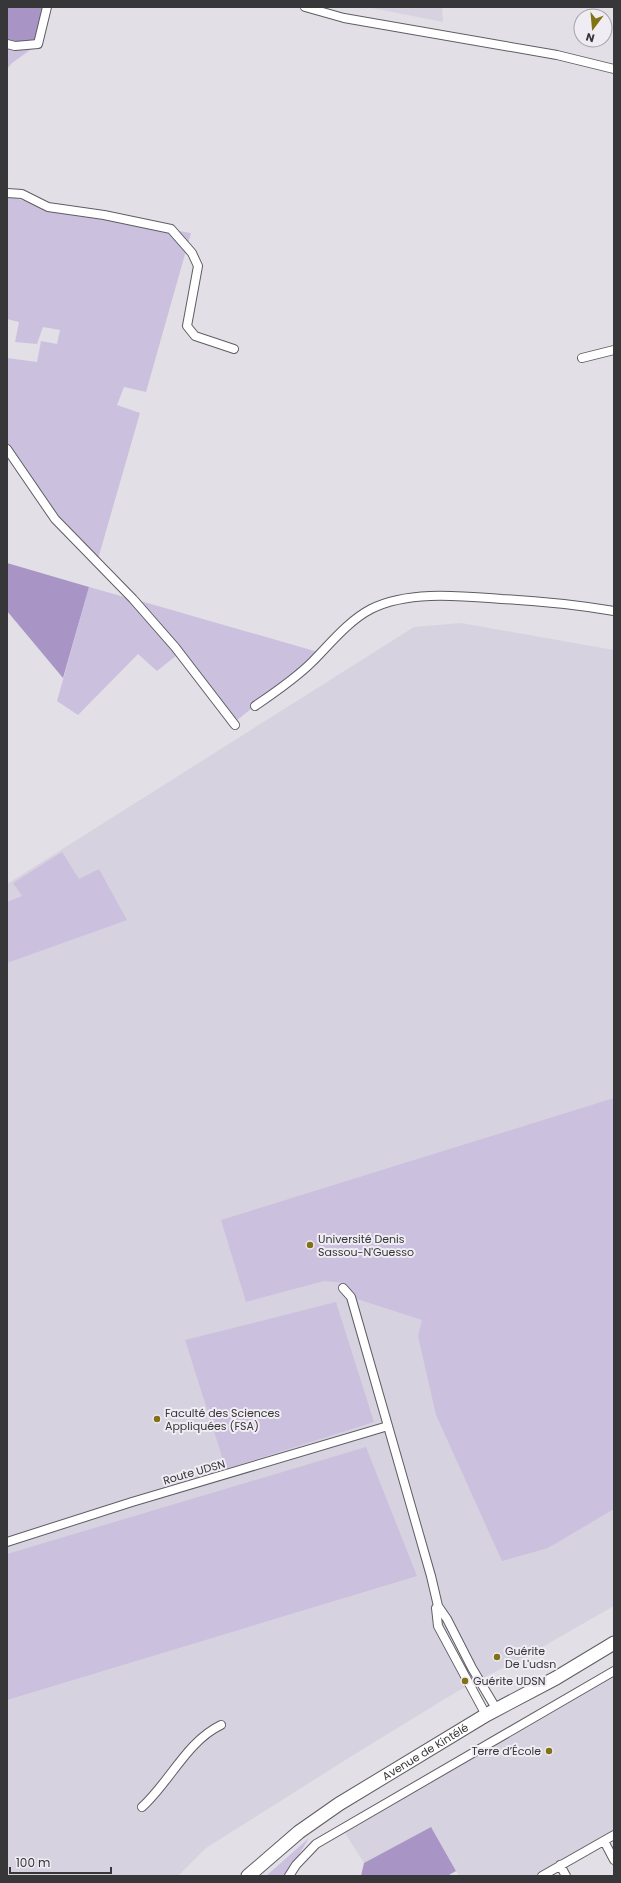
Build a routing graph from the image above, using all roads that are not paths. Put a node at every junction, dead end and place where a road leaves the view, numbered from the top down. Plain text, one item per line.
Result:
1 (47, 7) edge
2 (305, 7) edge
3 (7, 44) edge
4 (614, 69) edge
5 (7, 193) edge
6 (234, 349) dead end
7 (614, 350) edge
8 (582, 358) dead end
9 (7, 450) edge
10 (614, 611) edge
11 (254, 706) dead end
12 (235, 725) dead end
13 (342, 1288) dead end
14 (388, 1426) junction
15 (7, 1542) edge
16 (438, 1606) junction
17 (614, 1643) edge
18 (614, 1671) edge
19 (490, 1709) junction
20 (221, 1725) dead end
21 (142, 1807) dead end
22 (614, 1835) edge
23 (604, 1841) junction
24 (614, 1860) edge
25 (560, 1865) junction
26 (248, 1876) edge
27 (289, 1876) edge
28 (542, 1876) edge
29 (566, 1876) edge

1 - 3 street
2 - 4 street
5 - 6 street
7 - 8 street
9 - 12 street
10 - 11 street
13 - 14 street
14 - 15 street, Route UDSN
14 - 16 street
16 - 19 street
16 - 19 street
17 - 19 main road, Avenue de Kintélé
18 - 27 street
19 - 26 main road, Avenue de Kintélé
20 - 21 street
22 - 23 street
23 - 24 street
23 - 25 street
25 - 28 street
25 - 29 street

